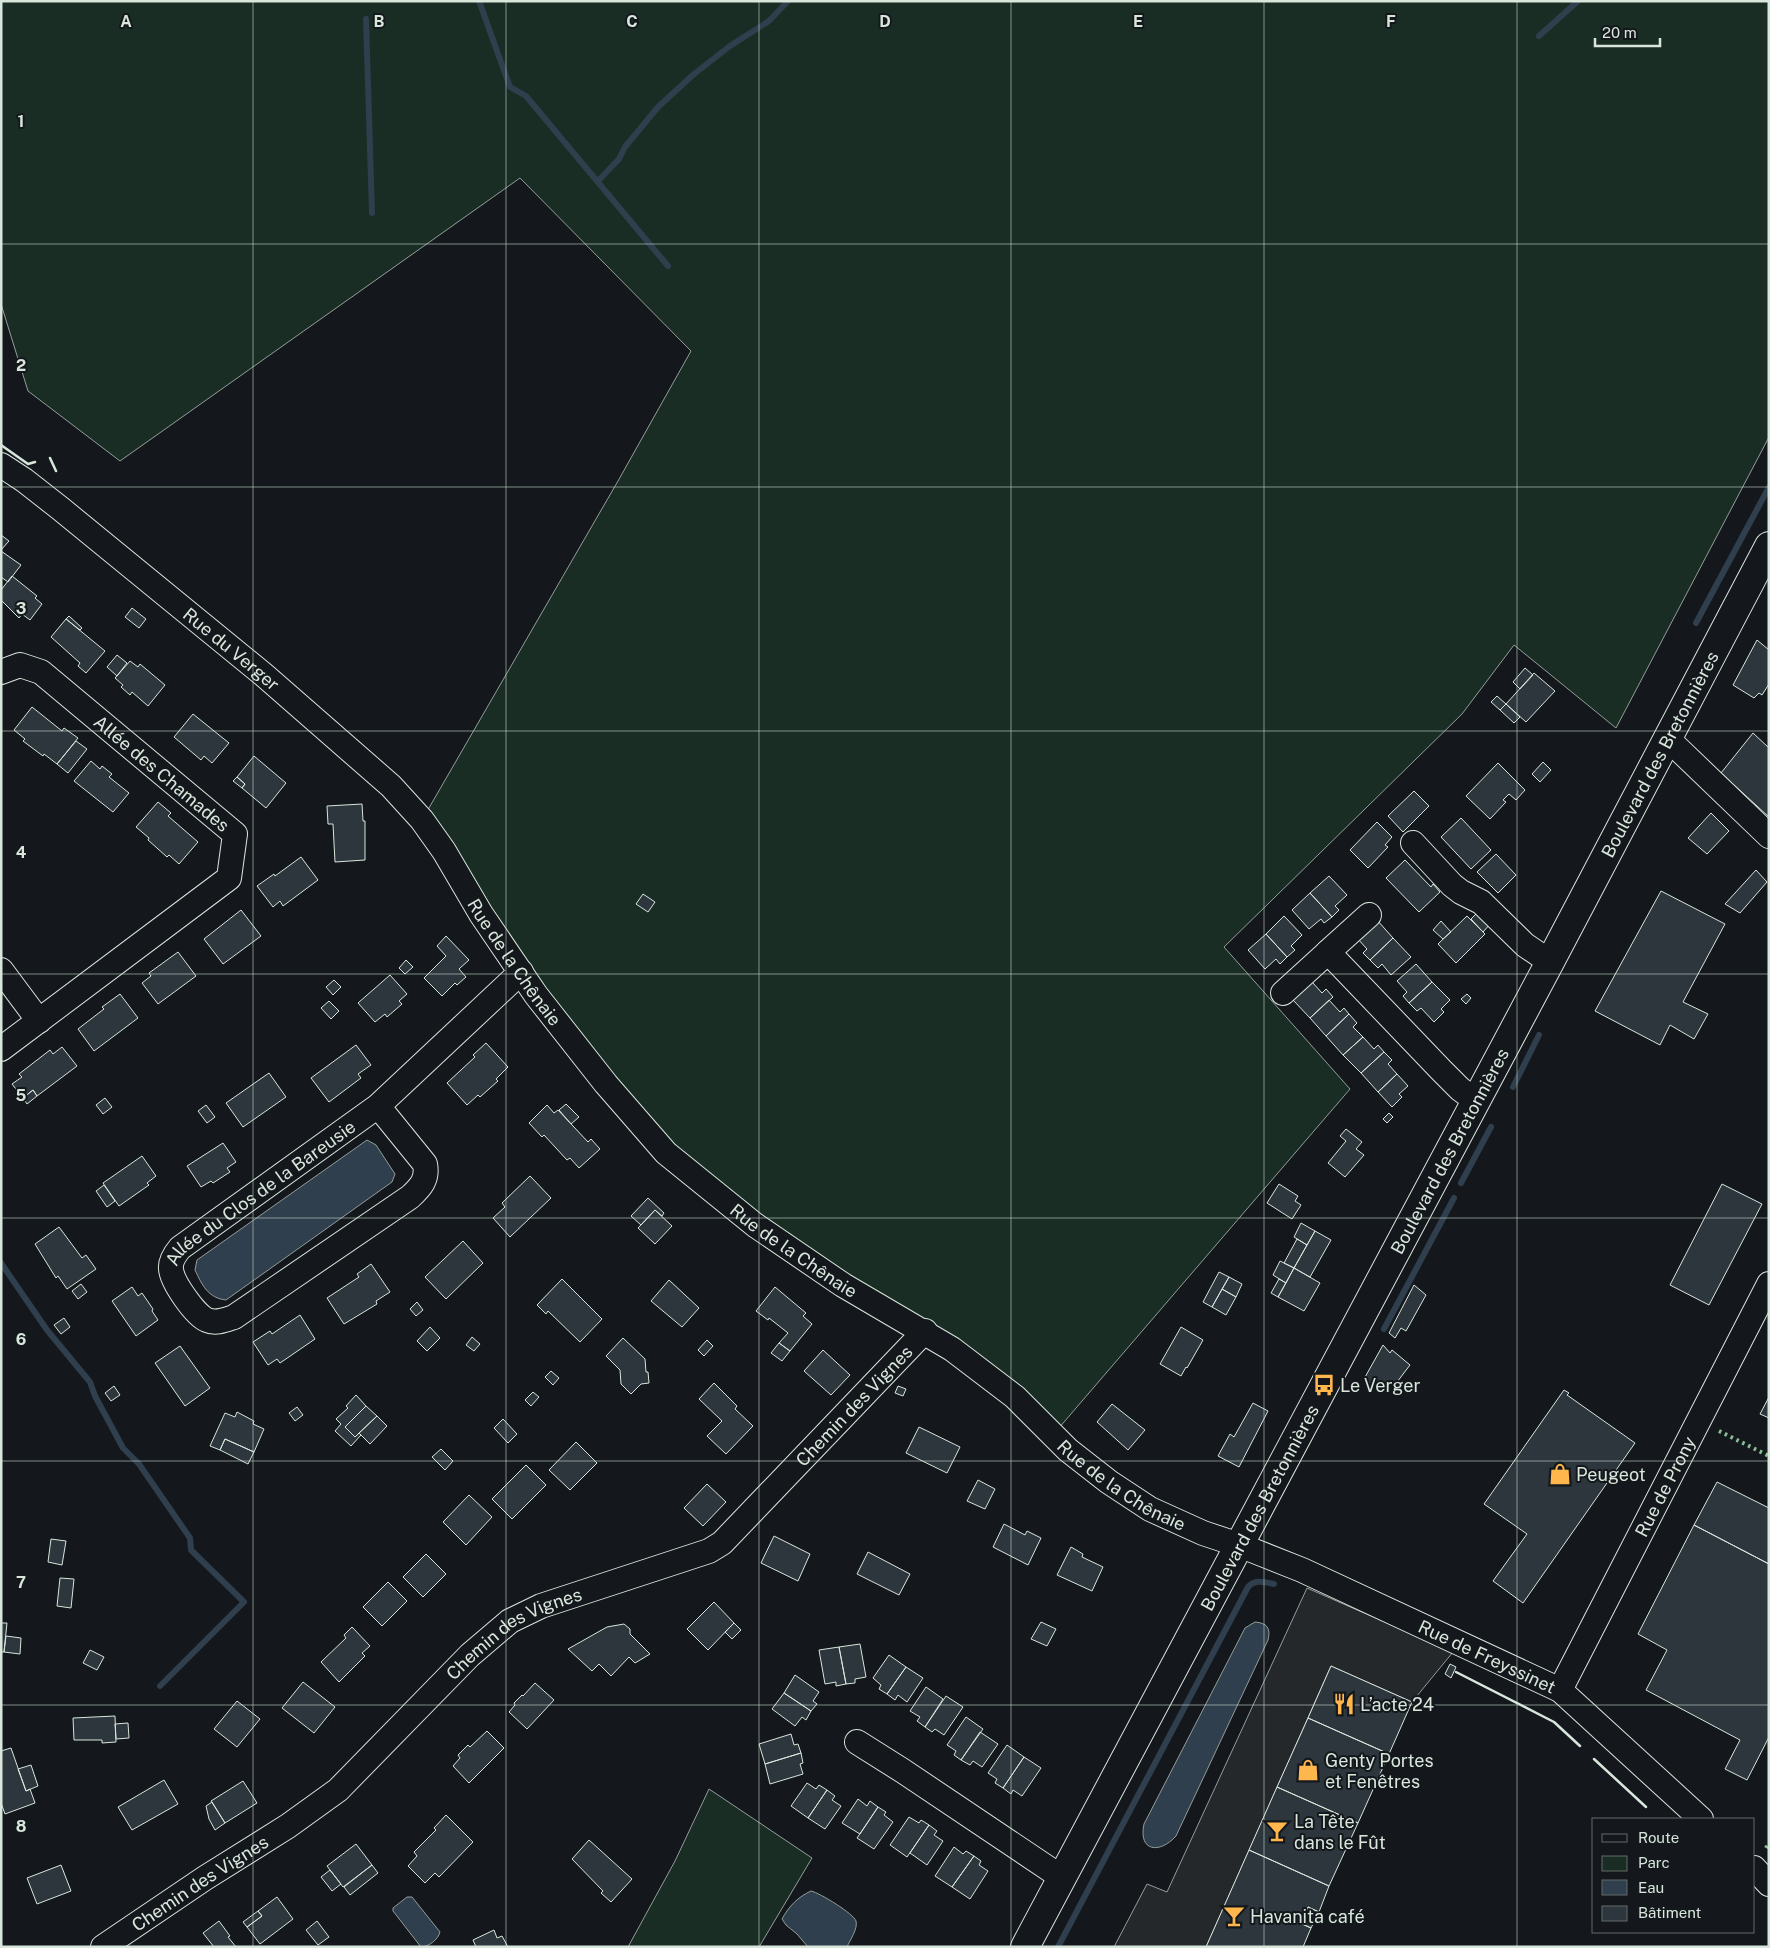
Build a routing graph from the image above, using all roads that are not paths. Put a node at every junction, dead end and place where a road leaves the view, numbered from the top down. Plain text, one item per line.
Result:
1 (1, 465) edge
2 (1769, 546) edge
3 (2, 671) edge
4 (1667, 738) junction
5 (1769, 836) edge
6 (1413, 843) dead end
7 (444, 851) joint
8 (1369, 915) dead end
9 (1328, 952) junction
10 (1550, 962) junction
11 (1, 970) edge
12 (521, 972) junction
13 (1283, 993) dead end
14 (38, 1021) junction
15 (1, 1049) edge
16 (1475, 1100) junction
17 (378, 1106) junction
18 (1769, 1284) edge
19 (925, 1332) junction
20 (1239, 1545) junction
21 (1560, 1690) junction
22 (857, 1742) dead end
23 (1700, 1818) edge
24 (1755, 1869) edge
25 (1061, 1877) junction
26 (1769, 1884) edge
27 (103, 1947) edge
28 (1025, 1947) edge

1 - 7 street, Rue du Verger
2 - 4 main road, Boulevard des Bretonnières
3 - 14 street, Allée des Chamades
4 - 5 street
4 - 10 main road, Boulevard des Bretonnières
6 - 10 street
7 - 12 street, Rue de la Chênaie
8 - 9 street
9 - 13 street
9 - 16 street
10 - 16 main road, Boulevard des Bretonnières
11 - 14 street
12 - 17 street, Allée du Clos de la Bareusie
12 - 19 street, Rue de la Chênaie
14 - 15 street, Allée des Chamades
16 - 20 main road, Boulevard des Bretonnières
17 - 17 street, Allée du Clos de la Bareusie
18 - 21 street, Rue de Prony
19 - 20 street, Rue de la Chênaie
19 - 27 street, Chemin des Vignes
20 - 21 street, Rue de Freyssinet
20 - 25 main road, Boulevard des Bretonnières
21 - 23 street, Rue de Freyssinet
22 - 25 street
24 - 26 street
25 - 28 main road, Boulevard des Bretonnières

